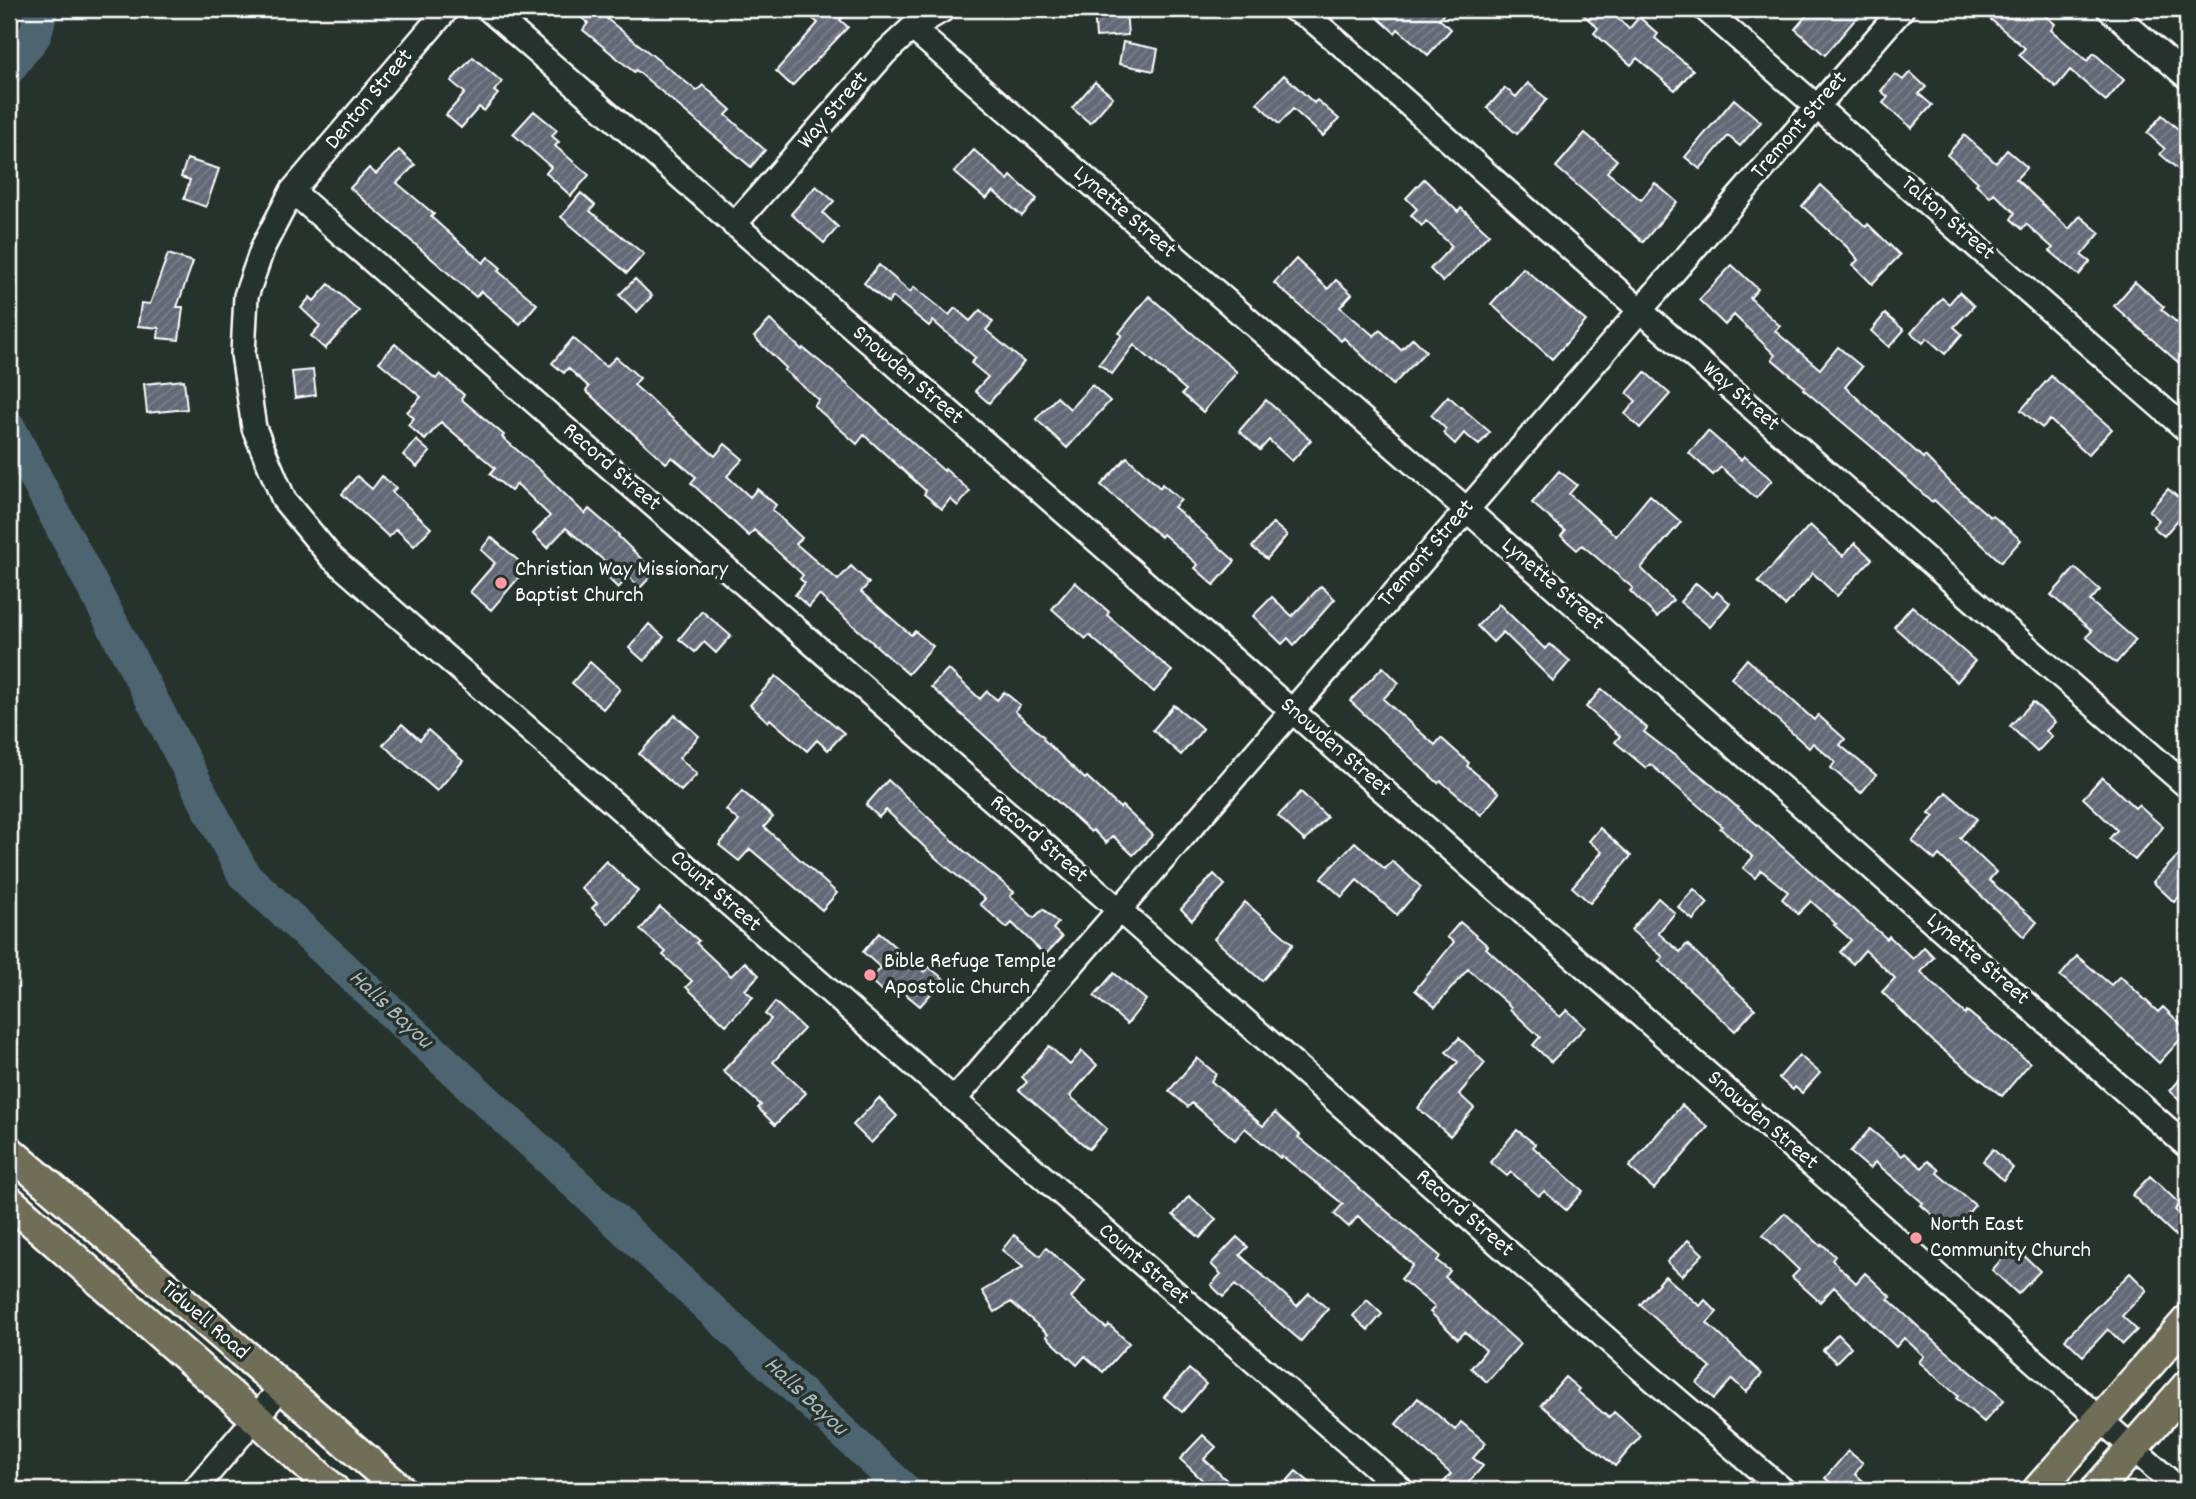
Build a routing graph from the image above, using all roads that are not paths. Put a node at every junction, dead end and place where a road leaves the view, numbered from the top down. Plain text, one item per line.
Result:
1 (447, 9) edge
2 (488, 9) edge
3 (944, 9) edge
4 (1293, 9) edge
5 (1705, 9) edge
6 (1902, 9) edge
7 (2109, 9) edge
8 (912, 29) junction
9 (2187, 77) edge
10 (1817, 106) junction
11 (292, 191) junction
12 (734, 226) junction
13 (1641, 312) junction
14 (2187, 430) edge
15 (1466, 509) junction
16 (1291, 710) junction
17 (2187, 786) edge
18 (1118, 909) junction
19 (954, 1100) junction
20 (2187, 1146) edge
21 (9, 1151) edge
22 (9, 1201) edge
23 (2187, 1321) edge
24 (2187, 1387) edge
25 (281, 1388) junction
26 (256, 1418) junction
27 (2100, 1420) junction
28 (2133, 1448) junction
29 (194, 1490) edge
30 (334, 1490) edge
31 (401, 1490) edge
32 (1402, 1490) edge
33 (1783, 1490) edge
34 (2038, 1490) edge
35 (2096, 1490) edge
36 (2180, 1490) edge

1 - 11 street, Denton Street
2 - 12 street, Snowden Street
3 - 8 street, Way Street
4 - 13 street, Way Street
5 - 10 street, Talton Street
6 - 10 street, Tremont Street
7 - 9 street
8 - 12 street, Way Street
8 - 15 street, Lynette Street
10 - 13 street, Tremont Street
10 - 14 street, Talton Street
11 - 18 street, Record Street
11 - 19 street, Count Street
12 - 16 street, Snowden Street
13 - 15 street, Tremont Street
13 - 17 street, Way Street
15 - 16 street, Tremont Street
15 - 20 street, Lynette Street
16 - 18 street, Tremont Street
16 - 27 street, Snowden Street
18 - 19 street, Tremont Street
18 - 33 street, Record Street
19 - 32 street, Count Street
21 - 25 main road, Tidwell Road
22 - 26 main road, Tidwell Road
23 - 27 main road
24 - 28 main road
25 - 26 street
25 - 31 main road, Tidwell Road
26 - 29 street
26 - 30 main road, Tidwell Road
27 - 28 street, Snowden Street
27 - 34 main road
28 - 35 main road
28 - 36 street, Snowden Street

